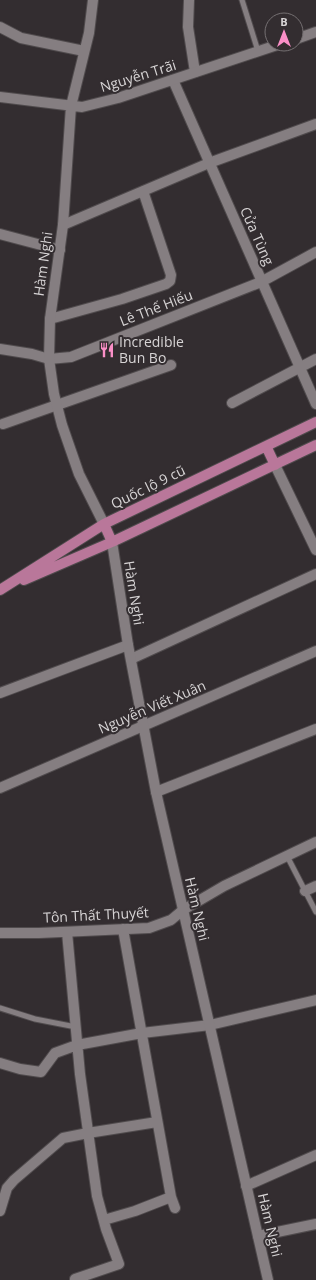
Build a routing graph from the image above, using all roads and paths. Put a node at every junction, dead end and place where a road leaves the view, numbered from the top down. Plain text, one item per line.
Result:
1 (93, 0) edge
2 (189, 0) edge
3 (242, 0) edge
4 (0, 27) edge
5 (316, 32) edge
6 (304, 36) edge
7 (264, 49) edge
8 (84, 51) junction
9 (258, 51) junction
10 (195, 72) junction
11 (172, 80) junction
12 (0, 97) edge
13 (71, 106) junction
14 (316, 124) edge
15 (209, 163) junction
16 (143, 191) junction
17 (63, 225) junction
18 (0, 234) edge
19 (60, 250) junction
20 (316, 252) edge
21 (261, 282) junction
22 (50, 319) junction
23 (0, 349) edge
24 (49, 359) junction
25 (316, 359) edge
26 (171, 365) dead end
27 (299, 367) junction
28 (232, 403) dead end
29 (316, 404) edge
30 (57, 405) junction
31 (316, 422) edge
32 (3, 424) dead end
33 (316, 445) edge
34 (266, 446) junction
35 (275, 465) junction
36 (104, 524) junction
37 (112, 542) junction
38 (316, 550) edge
39 (316, 574) edge
40 (0, 590) edge
41 (128, 645) junction
42 (316, 652) edge
43 (131, 659) junction
44 (0, 693) edge
45 (143, 725) junction
46 (316, 729) edge
47 (0, 788) edge
48 (156, 792) junction
49 (316, 842) edge
50 (287, 856) junction
51 (316, 886) edge
52 (305, 891) junction
53 (183, 910) junction
54 (316, 912) edge
55 (123, 929) junction
56 (66, 932) junction
57 (0, 933) edge
58 (316, 1000) edge
59 (0, 1008) edge
60 (210, 1026) junction
61 (76, 1028) junction
62 (142, 1033) junction
63 (77, 1045) junction
64 (0, 1063) edge
65 (157, 1122) junction
66 (88, 1133) junction
67 (316, 1155) edge
68 (246, 1186) junction
69 (171, 1197) junction
70 (175, 1208) dead end
71 (0, 1211) edge
72 (104, 1220) junction
73 (316, 1224) edge
74 (258, 1236) junction
75 (75, 1279) edge
76 (268, 1280) edge

1 - 8 street, Hàm Nghi
2 - 10 street
3 - 9 lane
4 - 8 street
5 - 6 street
7 - 9 street, Nguyễn Trãi
8 - 13 street, Hàm Nghi
9 - 10 street, Nguyễn Trãi
10 - 11 street, Nguyễn Trãi
11 - 13 street, Nguyễn Trãi
11 - 15 street, Cửa Tùng
12 - 13 street, Nguyễn Trãi
13 - 17 street, Hàm Nghi
14 - 15 street
15 - 16 street
15 - 21 street, Cửa Tùng
16 - 17 street
16 - 22 street
17 - 19 street, Hàm Nghi
18 - 19 street
19 - 22 street, Hàm Nghi
20 - 21 street, Lê Thế Hiếu
21 - 24 street, Lê Thế Hiếu
21 - 27 street, Cửa Tùng
22 - 24 street, Hàm Nghi
23 - 24 street, Lê Thế Hiếu
24 - 30 street, Hàm Nghi
25 - 27 street
26 - 30 street
27 - 28 street
27 - 29 street, Cửa Tùng
30 - 32 street
30 - 36 street, Hàm Nghi
31 - 34 main road, Quốc lộ 9 cũ
33 - 35 main road, Quốc lộ 9 cũ
34 - 35 main road
34 - 36 main road, Quốc lộ 9 cũ
35 - 37 main road, Quốc lộ 9 cũ
35 - 38 street
36 - 37 main road
36 - 40 main road, Quốc lộ 9 cũ
37 - 40 main road, Quốc lộ 9 cũ
37 - 41 street, Hàm Nghi
39 - 43 street
41 - 43 street, Hàm Nghi
41 - 44 street
42 - 45 street, Nguyễn Viết Xuân
43 - 45 street, Hàm Nghi
45 - 47 street, Nguyễn Viết Xuân
45 - 48 street, Hàm Nghi
46 - 48 street
48 - 53 street, Hàm Nghi
49 - 50 street, Tôn Thất Thuyết
50 - 52 lane
50 - 53 street, Tôn Thất Thuyết
51 - 52 street
52 - 54 lane
53 - 55 street, Tôn Thất Thuyết
53 - 60 street, Hàm Nghi
55 - 56 street, Tôn Thất Thuyết
55 - 62 street
56 - 57 street, Tôn Thất Thuyết
56 - 61 street
58 - 60 street
59 - 61 lane
60 - 62 street
60 - 68 street, Hàm Nghi
61 - 63 street
62 - 63 street
62 - 65 street
63 - 64 street
63 - 66 street
65 - 66 street
65 - 69 street
66 - 71 street
66 - 72 street
67 - 68 street
68 - 74 street, Hàm Nghi
69 - 70 street
69 - 72 street
72 - 75 street
73 - 74 street
74 - 76 street, Hàm Nghi

